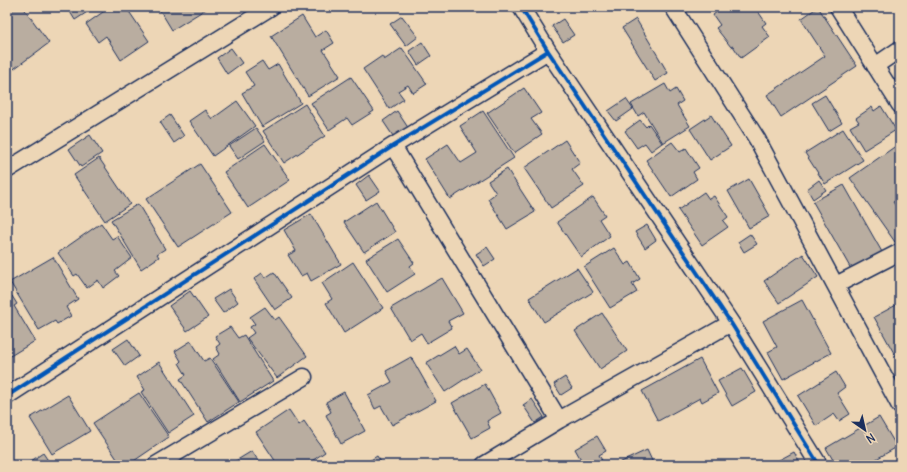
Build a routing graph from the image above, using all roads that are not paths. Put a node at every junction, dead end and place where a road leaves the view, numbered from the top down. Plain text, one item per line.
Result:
1 (271, 7) edge
2 (521, 7) edge
3 (673, 7) edge
4 (838, 7) edge
5 (900, 49) edge
6 (548, 51) junction
7 (875, 66) junction
8 (900, 105) edge
9 (394, 146) junction
10 (7, 170) edge
11 (900, 252) edge
12 (836, 285) junction
13 (731, 323) junction
14 (304, 376) dead end
15 (7, 396) edge
16 (900, 406) edge
17 (559, 420) junction
18 (156, 465) edge
19 (484, 465) edge
20 (819, 465) edge

1 - 10 street
2 - 6 street
3 - 12 street
4 - 7 street
5 - 7 street
6 - 9 street
6 - 13 street
7 - 8 street
9 - 15 street
9 - 17 street
11 - 12 street
12 - 16 street
13 - 17 street
13 - 20 street
14 - 18 street
17 - 19 street

